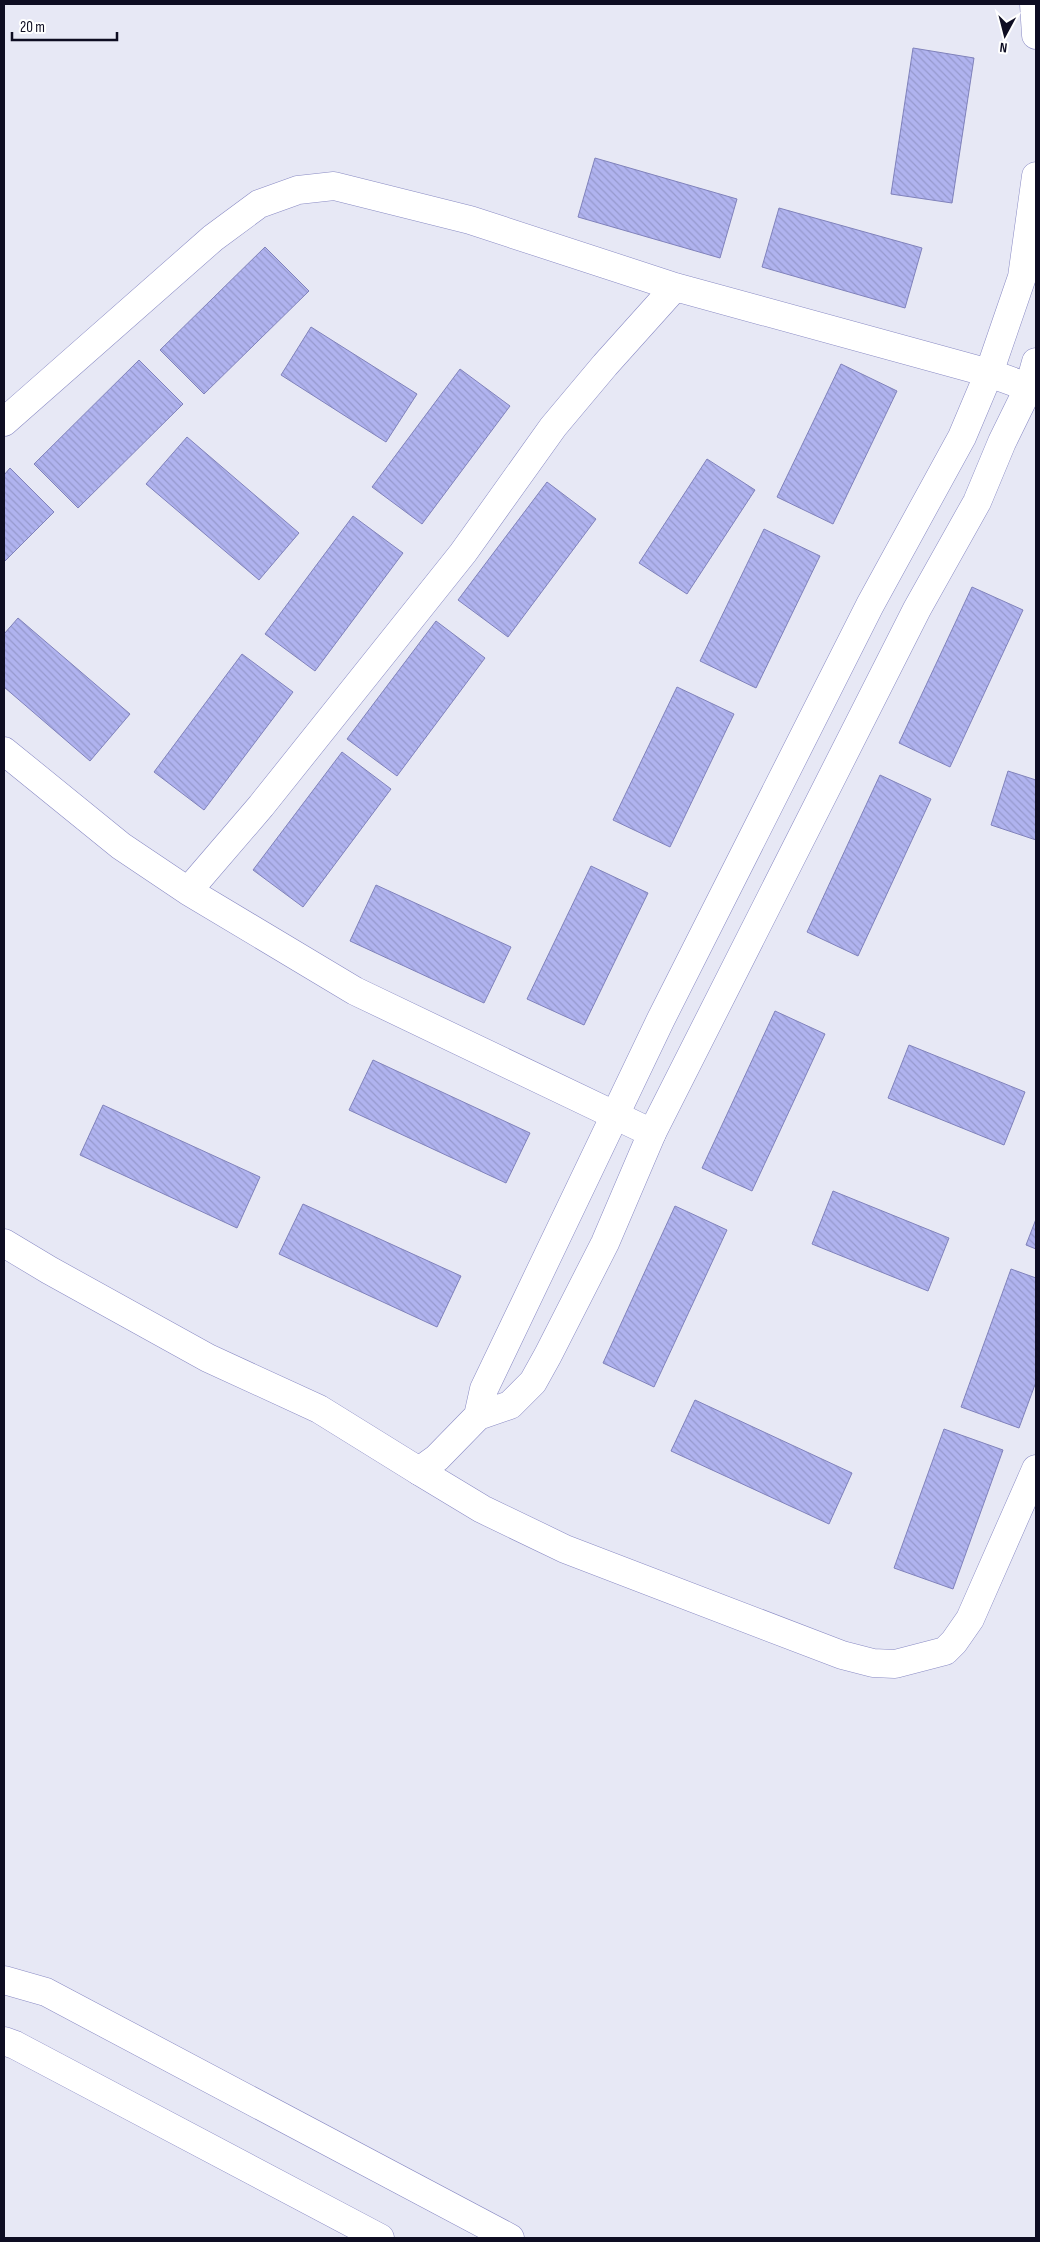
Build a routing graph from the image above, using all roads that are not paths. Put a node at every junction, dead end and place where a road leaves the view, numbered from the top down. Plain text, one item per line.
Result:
1 (1034, 4) edge
2 (1036, 35) edge
3 (1036, 176) edge
4 (675, 287) junction
5 (988, 373) junction
6 (1034, 380) edge
7 (4, 422) edge
8 (4, 751) edge
9 (188, 891) junction
10 (614, 1116) junction
11 (652, 1133) junction
12 (4, 1243) edge
13 (478, 1416) junction
14 (1036, 1469) edge
15 (419, 1471) junction
16 (4, 1980) edge
17 (4, 2041) edge
18 (380, 2238) edge
19 (510, 2238) edge

1 - 2 street
3 - 5 street
4 - 5 street
4 - 7 street
4 - 9 street
5 - 6 street
5 - 10 street
6 - 11 street
8 - 9 street
9 - 10 street
10 - 11 street
10 - 13 street
11 - 13 street
12 - 15 street
13 - 15 street
14 - 15 street
16 - 19 street
17 - 18 street

